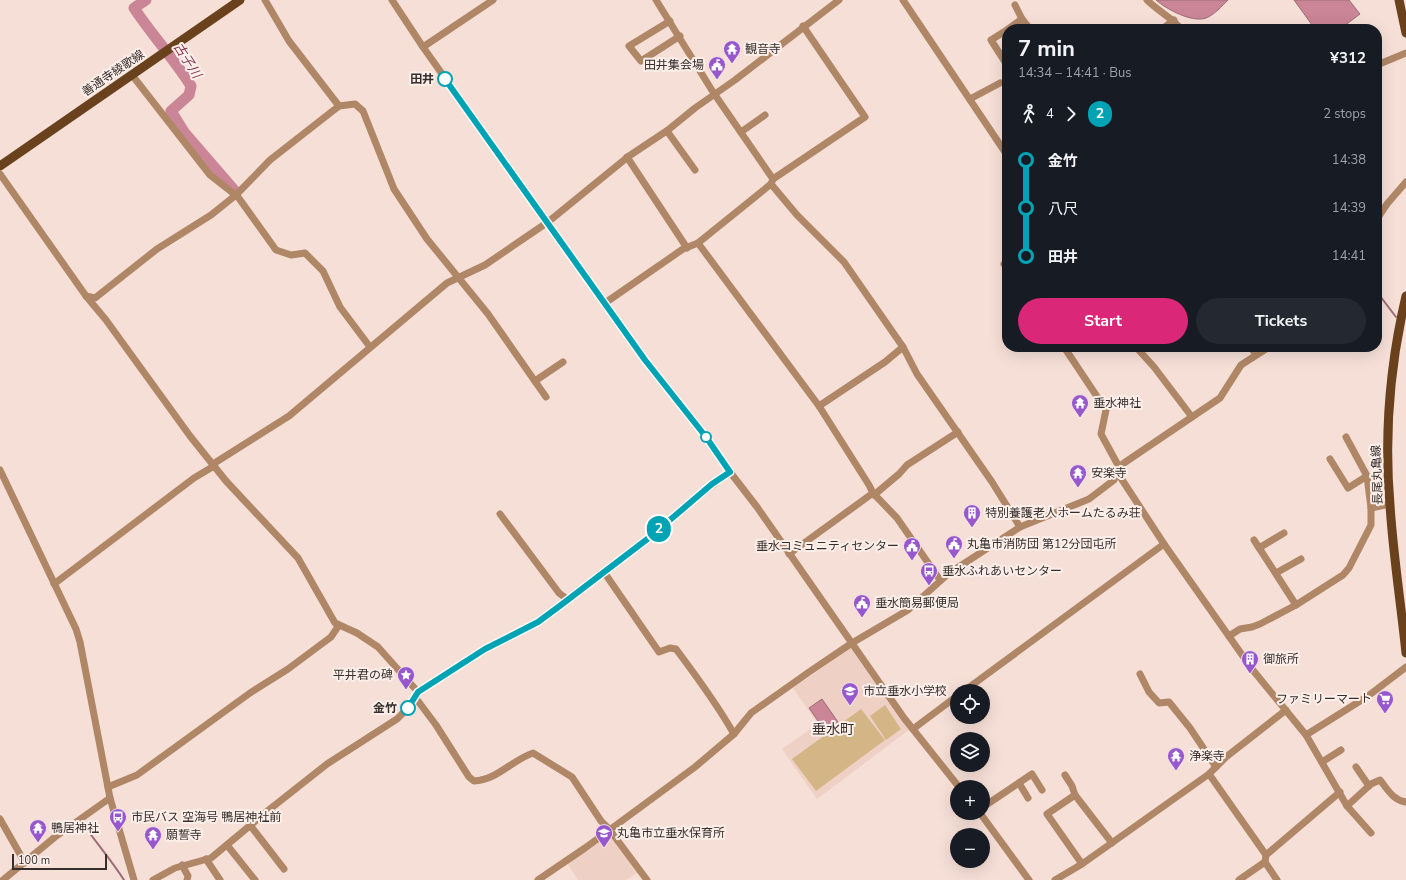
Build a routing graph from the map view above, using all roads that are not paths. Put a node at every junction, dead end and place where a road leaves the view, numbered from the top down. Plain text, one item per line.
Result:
1 (240, 0) edge
2 (265, 0) edge
3 (392, 0) edge
4 (493, 0) edge
5 (656, 0) edge
6 (839, 0) edge
7 (903, 0) edge
8 (1147, 0) edge
9 (1399, 0) edge
10 (1015, 5) dead end
11 (1022, 19) junction
12 (670, 20) junction
13 (1174, 20) junction
14 (1014, 24) edge
15 (1026, 24) edge
16 (1169, 24) edge
17 (1177, 24) edge
18 (803, 26) junction
19 (1002, 32) edge
20 (1406, 33) edge
21 (680, 36) junction
22 (422, 47) junction
23 (1002, 53) edge
24 (1406, 53) edge
25 (1382, 63) edge
26 (132, 75) junction
27 (1000, 83) dead end
28 (715, 95) junction
29 (970, 99) junction
30 (339, 106) junction
31 (765, 115) dead end
32 (667, 130) junction
33 (741, 132) junction
34 (1002, 145) edge
35 (627, 157) junction
36 (0, 166) edge
37 (695, 170) dead end
38 (0, 174) edge
39 (772, 181) junction
40 (1406, 182) edge
41 (236, 195) junction
42 (1382, 213) edge
43 (548, 222) junction
44 (698, 243) junction
45 (687, 248) junction
46 (458, 277) junction
47 (86, 296) junction
48 (1406, 296) edge
49 (605, 303) junction
50 (370, 347) junction
51 (903, 347) junction
52 (1067, 352) edge
53 (1140, 352) edge
54 (1259, 352) edge
55 (1256, 354) joint
56 (563, 362) dead end
57 (535, 381) junction
58 (546, 397) dead end
59 (818, 406) junction
60 (1192, 417) junction
61 (958, 432) junction
62 (1346, 437) dead end
63 (1330, 460) dead end
64 (214, 465) junction
65 (0, 470) edge
66 (1118, 470) junction
67 (730, 472) junction
68 (1367, 476) junction
69 (874, 494) junction
70 (1390, 504) junction
71 (1371, 508) junction
72 (500, 514) dead end
73 (1020, 527) junction
74 (1284, 533) dead end
75 (1254, 540) dead end
76 (1164, 544) junction
77 (1259, 548) junction
78 (789, 554) junction
79 (1302, 559) dead end
80 (1276, 573) junction
81 (600, 574) junction
82 (940, 580) junction
83 (54, 584) junction
84 (567, 599) junction
85 (1296, 605) junction
86 (339, 626) junction
87 (1229, 636) junction
88 (852, 643) junction
89 (1406, 653) edge
90 (1406, 667) edge
91 (1140, 674) dead end
92 (974, 684) edge
93 (416, 695) junction
94 (950, 701) edge
95 (1286, 710) junction
96 (913, 729) junction
97 (734, 734) junction
98 (1306, 735) junction
99 (1341, 750) dead end
100 (1322, 762) junction
101 (1216, 767) junction
102 (1356, 767) dead end
103 (1209, 774) junction
104 (1065, 775) dead end
105 (954, 780) edge
106 (1019, 783) junction
107 (1369, 786) junction
108 (108, 787) junction
109 (1042, 790) dead end
110 (1340, 792) junction
111 (1075, 795) junction
112 (110, 798) junction
113 (1028, 798) dead end
114 (990, 802) edge
115 (1406, 802) edge
116 (1347, 806) junction
117 (0, 819) edge
118 (985, 820) edge
119 (250, 825) junction
120 (609, 829) junction
121 (1371, 833) dead end
122 (1112, 842) junction
123 (227, 845) junction
124 (206, 859) junction
125 (1265, 859) junction
126 (25, 863) junction
127 (1082, 864) junction
128 (182, 865) junction
129 (284, 869) dead end
130 (3, 880) edge
131 (134, 880) edge
132 (153, 880) edge
133 (187, 880) edge
134 (220, 880) edge
135 (255, 880) edge
136 (538, 880) edge
137 (647, 880) edge
138 (1029, 880) edge
139 (1055, 880) edge
140 (1239, 880) edge
141 (1277, 880) edge

1 - 26 main road, 善通寺綾歌線
2 - 30 street
3 - 22 street
4 - 22 street
5 - 12 street
6 - 18 street
7 - 29 street
8 - 13 street
9 - 20 main road
10 - 11 street
11 - 14 street
11 - 15 street
12 - 21 street
12 - 21 street
13 - 16 street
13 - 17 street
18 - 28 street
18 - 39 street
19 - 23 street
21 - 28 street
22 - 43 street
24 - 25 street
26 - 36 main road, 善通寺綾歌線
26 - 41 street
27 - 29 street
28 - 32 street
28 - 33 street
29 - 34 street
30 - 41 street
30 - 46 street
31 - 33 street
32 - 35 street
32 - 37 street
33 - 39 street
35 - 43 street
35 - 45 street
38 - 47 street
39 - 44 street
39 - 51 street
40 - 42 street
41 - 47 street
41 - 50 street
43 - 46 street
43 - 49 street
44 - 45 street
44 - 59 street
45 - 49 street
46 - 50 street
46 - 57 street
47 - 64 street
48 - 70 main road, 長尾丸亀線
49 - 67 street
50 - 64 street
51 - 59 street
51 - 61 street
52 - 66 street
53 - 60 street
54 - 55 street
55 - 60 street
56 - 57 street
57 - 58 street
59 - 69 street
60 - 66 street
61 - 69 street
61 - 73 street
62 - 68 street
63 - 68 street
64 - 83 street
64 - 86 street
65 - 83 street
66 - 73 street
66 - 76 street
67 - 78 street
67 - 81 street
68 - 71 street
69 - 78 street
69 - 82 street
70 - 71 street
70 - 89 main road, 長尾丸亀線
71 - 85 street
72 - 84 street
73 - 82 street
74 - 77 street
75 - 77 street
76 - 87 street
76 - 92 street
77 - 80 street
78 - 88 street
79 - 80 street
80 - 85 street
81 - 84 street
81 - 97 street
82 - 88 street
83 - 108 street
84 - 93 street
85 - 87 street
86 - 93 street
86 - 108 street
87 - 95 street
88 - 96 street
88 - 97 street
90 - 98 street
91 - 101 street
93 - 119 street
93 - 120 street
94 - 96 street
95 - 98 street
95 - 101 street
96 - 105 street
97 - 120 street
98 - 100 street
99 - 100 street
100 - 110 street
101 - 103 street
102 - 107 street
103 - 122 street
103 - 125 street
104 - 111 street
106 - 109 street
106 - 113 street
106 - 114 street
107 - 115 street
107 - 116 street
108 - 112 street
110 - 116 street
110 - 125 street
111 - 122 street
111 - 127 street
112 - 126 street
112 - 131 street
116 - 121 street
117 - 126 street
118 - 138 street
119 - 123 street
119 - 129 street
120 - 136 street
120 - 137 street
122 - 127 street
123 - 124 street
123 - 135 street
124 - 128 street
124 - 134 street
125 - 140 street
125 - 141 street
126 - 130 street
127 - 139 street
128 - 132 street
128 - 133 street

